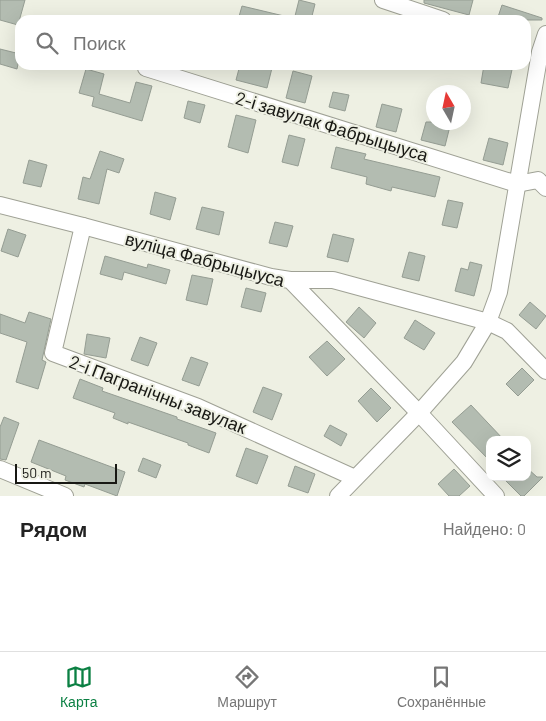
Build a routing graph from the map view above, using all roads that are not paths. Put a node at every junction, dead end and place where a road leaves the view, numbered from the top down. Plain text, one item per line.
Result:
1 (383, 0) edge
2 (428, 15) edge
3 (546, 34) edge
4 (533, 50) edge
5 (531, 67) edge
6 (152, 70) edge
7 (531, 70) edge
8 (517, 184) junction
9 (546, 188) edge
10 (0, 205) edge
11 (83, 226) junction
12 (290, 280) junction
13 (488, 322) junction
14 (546, 371) edge
15 (419, 414) junction
16 (0, 469) edge
17 (356, 478) junction
18 (64, 496) edge
19 (338, 496) edge
20 (496, 496) edge

1 - 2 street
3 - 4 street
4 - 5 street
6 - 8 street, 2-і завулак Фабрыцыуса
7 - 8 street
8 - 9 street
8 - 13 street
10 - 11 street, вуліца Фабрыцыуса
11 - 12 street, вуліца Фабрыцыуса
11 - 17 street, 2-і Пагранічны завулак
12 - 13 street
12 - 15 street, вуліца Фабрыцыуса
13 - 14 street
13 - 15 street
15 - 17 street
15 - 20 street, вуліца Фабрыцыуса
16 - 18 street
17 - 19 street

